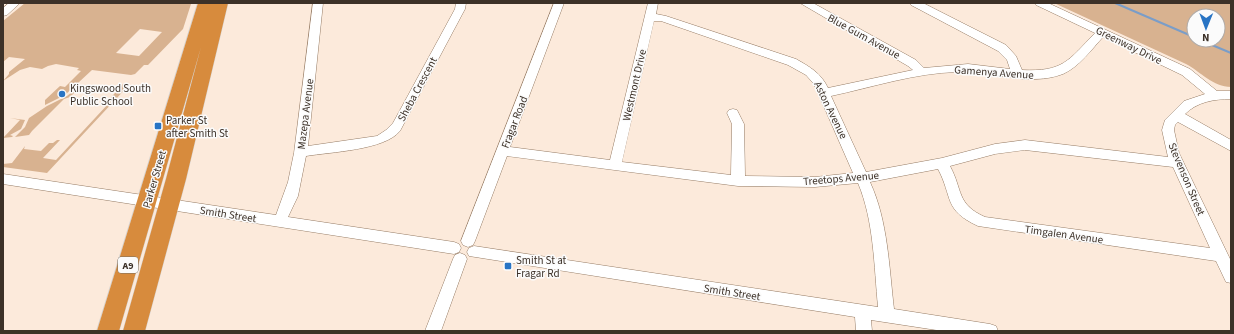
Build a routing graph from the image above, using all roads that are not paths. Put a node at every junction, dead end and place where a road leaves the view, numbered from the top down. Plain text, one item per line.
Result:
1 (15, 3) edge
2 (206, 3) edge
3 (220, 3) edge
4 (318, 3) edge
5 (461, 3) edge
6 (559, 3) edge
7 (653, 3) edge
8 (805, 3) edge
9 (915, 3) edge
10 (1040, 3) edge
11 (3, 13) edge
12 (650, 16) junction
13 (1102, 32) junction
14 (922, 72) junction
15 (1017, 73) junction
16 (825, 93) junction
17 (1214, 95) junction
18 (1231, 95) edge
19 (733, 113) dead end
20 (1176, 115) junction
21 (1231, 146) edge
22 (503, 151) junction
23 (300, 152) junction
24 (942, 163) junction
25 (1178, 163) junction
26 (615, 166) junction
27 (862, 177) junction
28 (3, 179) edge
29 (738, 181) junction
30 (148, 200) junction
31 (169, 205) junction
32 (279, 222) junction
33 (471, 247) junction
34 (457, 254) junction
35 (1221, 256) junction
36 (1231, 277) edge
37 (862, 312) junction
38 (886, 315) junction
39 (108, 331) edge
40 (134, 331) edge
41 (433, 331) edge
42 (864, 331) edge
43 (990, 331) edge

1 - 11 street
2 - 30 highway, Parker Street / A9
3 - 31 highway, Parker Street / A9
4 - 23 street, Mazepa Avenue
5 - 23 street, Sheba Crescent
6 - 22 street, Fragar Road
7 - 12 street, Westmont Drive
8 - 14 street, Blue Gum Avenue
9 - 15 street
10 - 13 street, Greenway Drive
12 - 16 street, Aston Avenue
12 - 26 street, Westmont Drive
13 - 15 street, Gamenya Avenue
13 - 17 street, Greenway Drive
14 - 15 street, Gamenya Avenue
14 - 16 street, Gamenya Avenue
16 - 27 street, Aston Avenue
17 - 18 street, Stevenson Street
17 - 20 street, Stevenson Street
19 - 29 street
20 - 21 street
20 - 25 street, Stevenson Street
22 - 26 street, Treetops Avenue
22 - 33 street, Fragar Road
23 - 32 street, Mazepa Avenue
24 - 25 street, Treetops Avenue
24 - 27 street, Treetops Avenue
24 - 35 street, Timgalen Avenue
25 - 35 street, Stevenson Street
26 - 29 street, Treetops Avenue
27 - 29 street, Treetops Avenue
27 - 38 street, Aston Avenue
28 - 30 street, Smith Street
30 - 31 street, Smith Street
30 - 39 highway, Parker Street / A9
31 - 32 street, Smith Street
31 - 40 highway, Parker Street / A9
32 - 34 street, Smith Street
33 - 34 street
33 - 37 street, Smith Street
34 - 41 street
35 - 36 street, Stevenson Street
37 - 38 street, Smith Street
37 - 42 street
38 - 43 street, Smith Street

